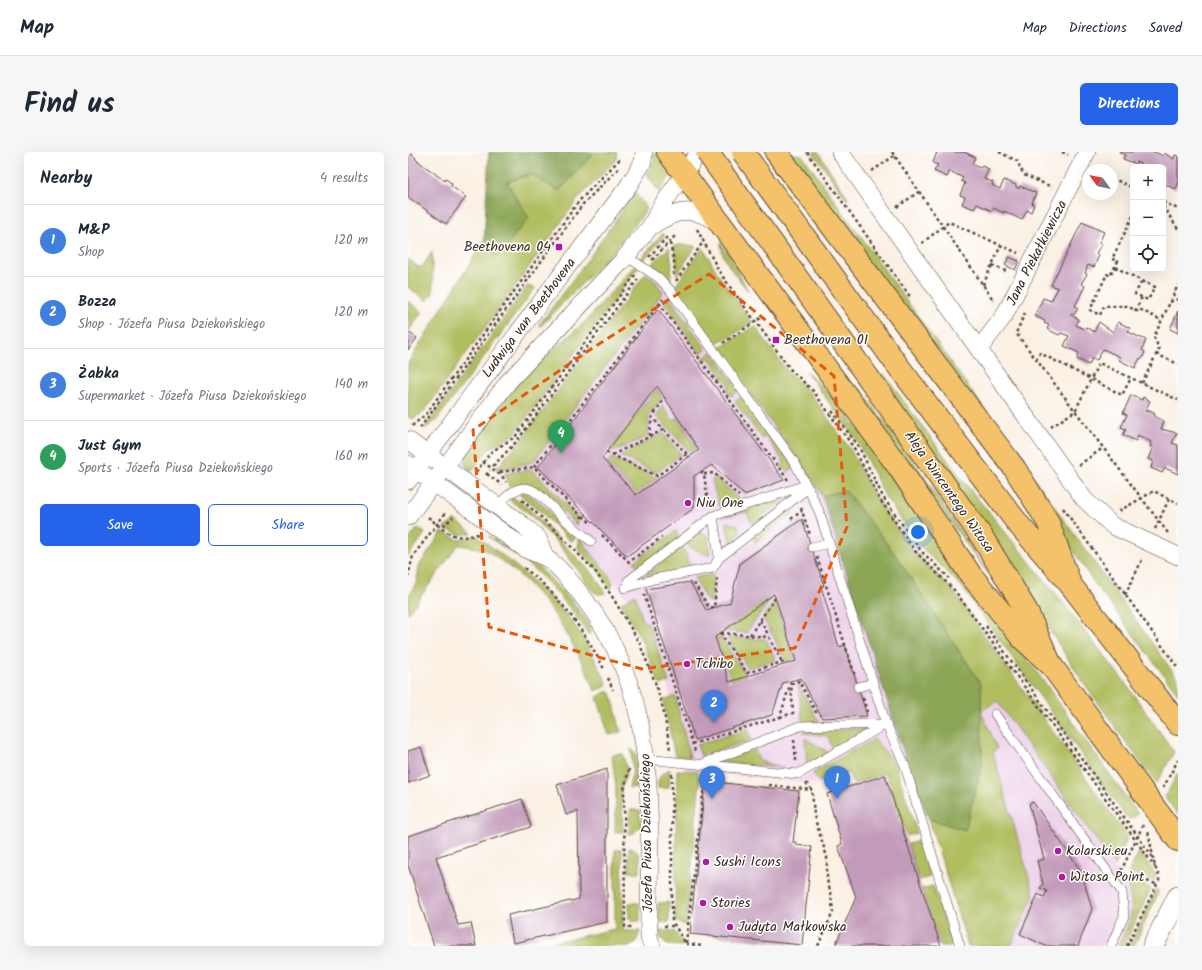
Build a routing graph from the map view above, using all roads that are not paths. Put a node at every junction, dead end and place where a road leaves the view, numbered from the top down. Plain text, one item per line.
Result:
1 (644, 152) edge
2 (668, 152) edge
3 (699, 152) edge
4 (707, 152) edge
5 (744, 152) edge
6 (776, 152) edge
7 (840, 152) edge
8 (1087, 152) edge
9 (684, 174) junction
10 (721, 224) junction
11 (650, 227) junction
12 (626, 256) junction
13 (979, 348) junction
14 (413, 436) edge
15 (428, 454) junction
16 (445, 467) junction
17 (411, 472) edge
18 (434, 483) junction
19 (807, 487) junction
20 (498, 506) junction
21 (712, 516) junction
22 (408, 517) edge
23 (591, 541) dead end
24 (829, 543) junction
25 (813, 547) road end
26 (1178, 556) edge
27 (545, 557) junction
28 (719, 558) junction
29 (1070, 584) junction
30 (1051, 665) junction
31 (873, 683) junction
32 (858, 687) road end
33 (996, 714) dead end
34 (886, 724) junction
35 (1178, 724) edge
36 (646, 759) junction
37 (699, 765) junction
38 (1178, 840) edge
39 (1178, 897) edge
40 (652, 946) edge
41 (960, 946) edge
42 (1111, 946) edge
43 (1153, 946) edge

1 - 15 street, Ludwiga van Beethovena
2 - 9 main road
3 - 9 street, Ludwiga van Beethovena
4 - 30 main road, Aleja Wincentego Witosa, bridge
5 - 29 main road, bridge
6 - 29 main road
7 - 13 street
8 - 13 street, Jana Piekałkiewicza
9 - 10 main road
9 - 11 street, Ludwiga van Beethovena
10 - 11 street, Ludwiga van Beethovena
10 - 30 main road
11 - 12 street, Ludwiga van Beethovena
12 - 16 street, Ludwiga van Beethovena
12 - 19 lane
13 - 26 street
14 - 15 street, Józefa Piusa Dziekońskiego
15 - 16 street, Józefa Piusa Dziekońskiego
15 - 17 street, Ludwiga van Beethovena
16 - 18 street, Ludwiga van Beethovena
16 - 20 street, Józefa Piusa Dziekońskiego
17 - 18 street, Józefa Piusa Dziekońskiego
18 - 22 street, Ludwiga van Beethovena
18 - 27 street, Józefa Piusa Dziekońskiego
19 - 21 lane
19 - 24 lane
19 - 28 lane
20 - 23 lane
20 - 27 street, Józefa Piusa Dziekońskiego
21 - 28 lane
21 - 28 lane
24 - 25 lane
24 - 31 lane
27 - 36 street, Józefa Piusa Dziekońskiego
29 - 35 main road
30 - 38 main road, Aleja Wincentego Witosa
31 - 32 lane
31 - 34 lane
33 - 42 lane
34 - 37 lane
34 - 37 lane
34 - 41 lane
36 - 37 lane
36 - 40 street, Józefa Piusa Dziekońskiego
39 - 43 street

